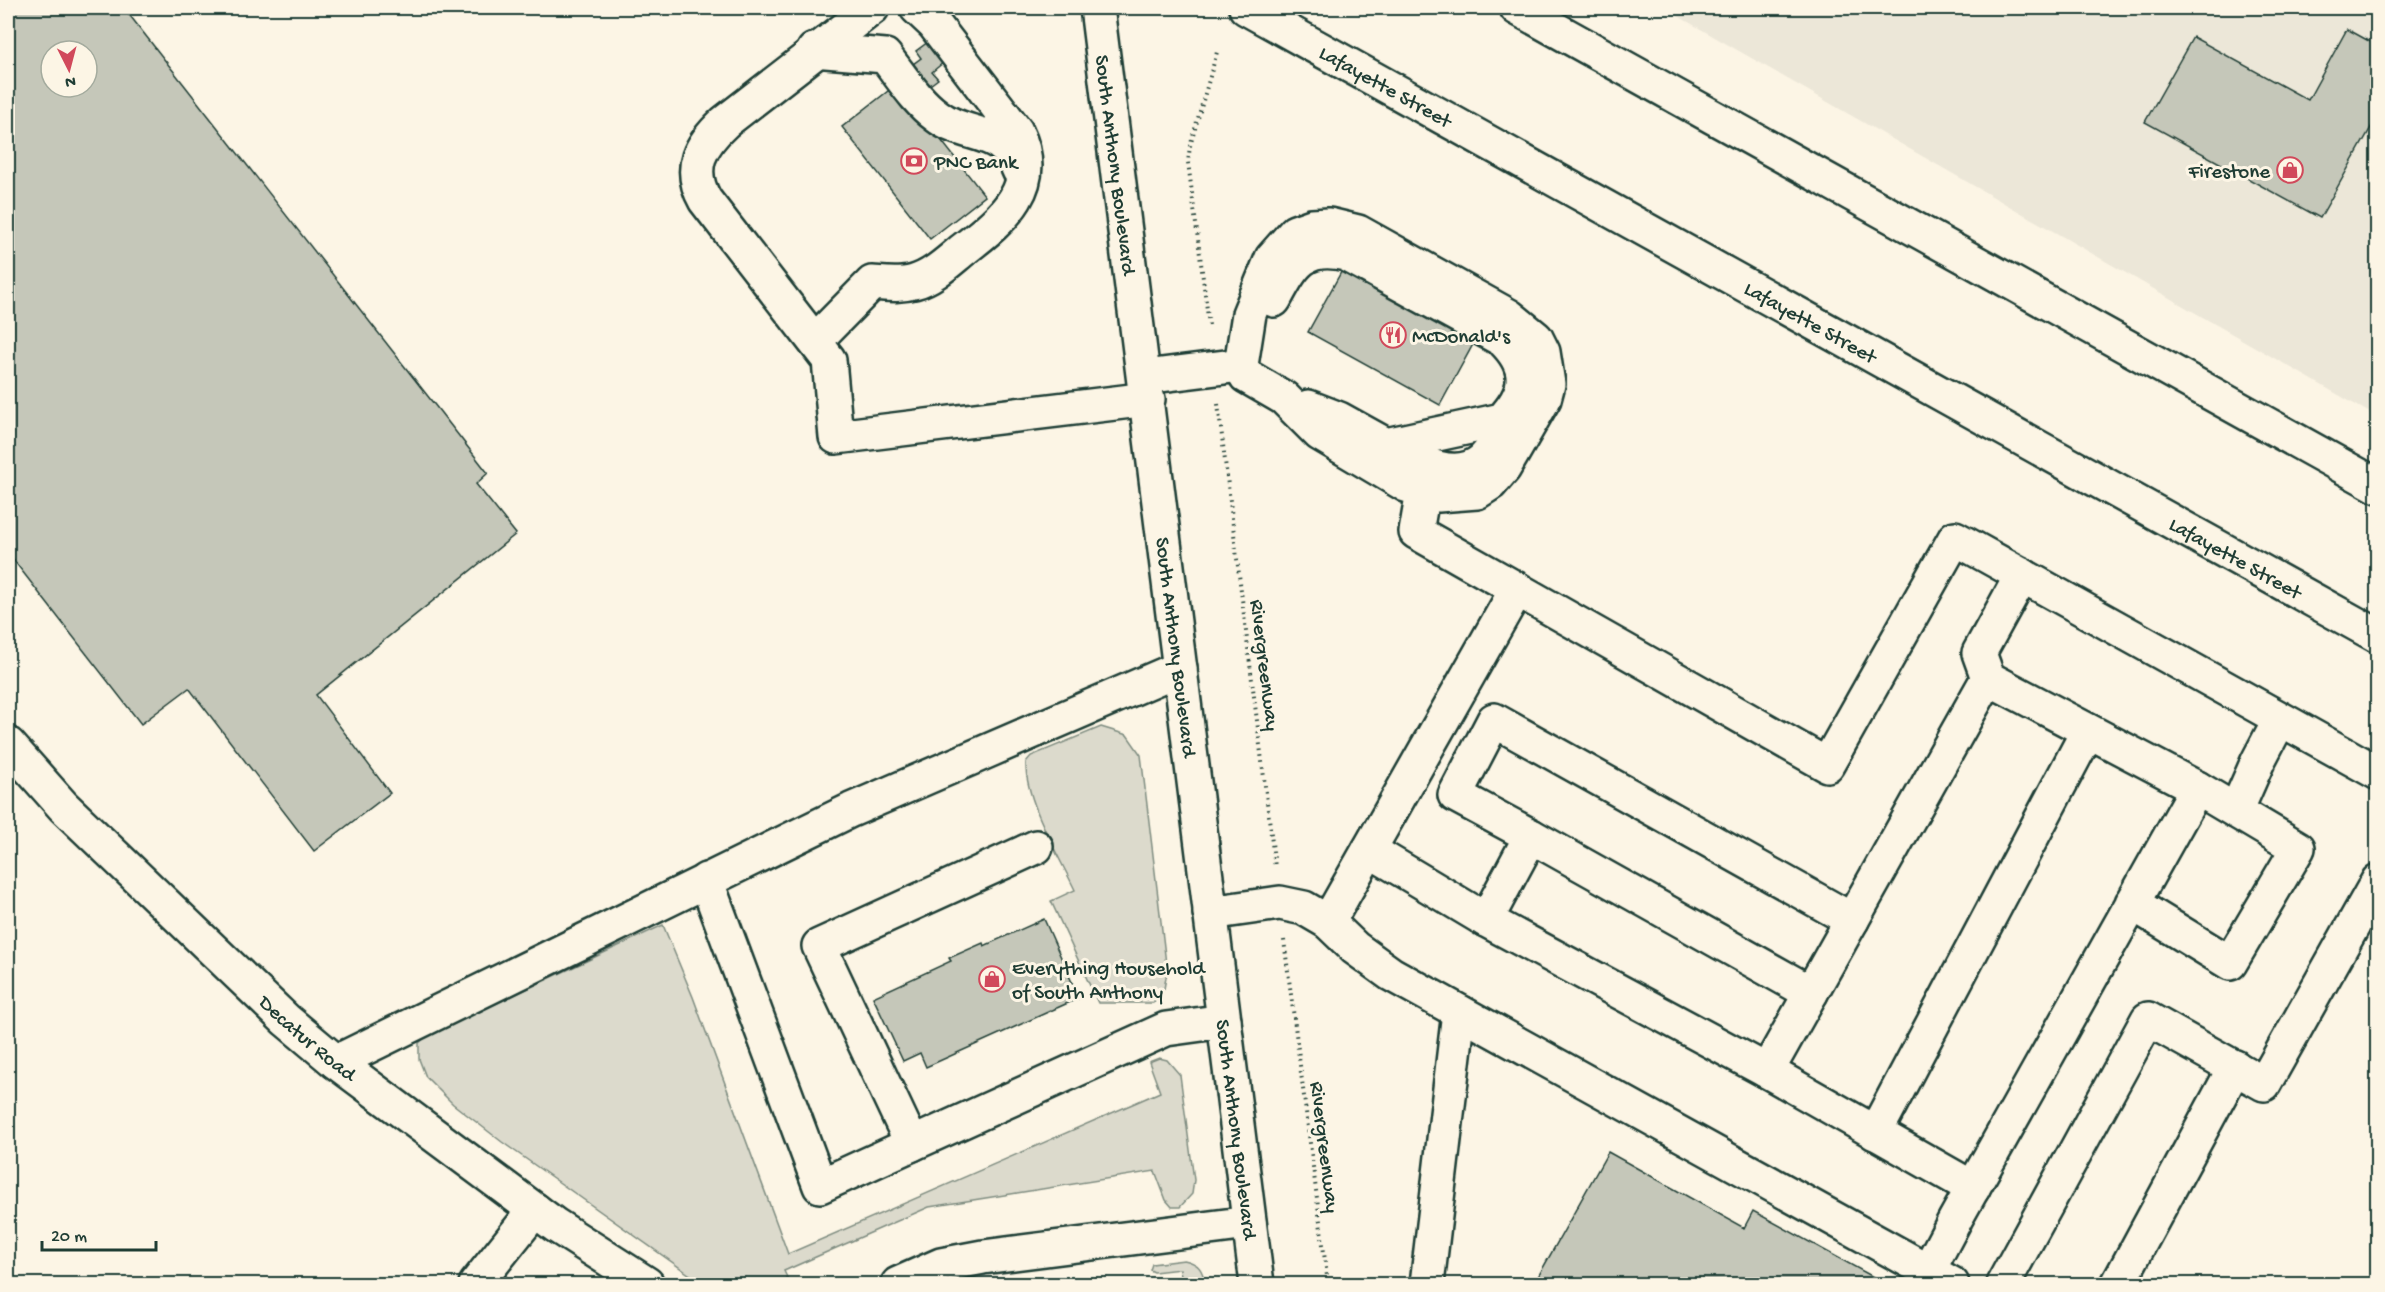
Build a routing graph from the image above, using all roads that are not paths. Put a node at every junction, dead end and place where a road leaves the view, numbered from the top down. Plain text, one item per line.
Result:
1 (917, 8) edge
2 (1098, 8) edge
3 (1246, 8) edge
4 (1517, 8) edge
5 (865, 12) edge
6 (814, 50) junction
7 (1011, 153) junction
8 (1021, 189) junction
9 (815, 341) junction
10 (1227, 367) junction
11 (1147, 388) junction
12 (1284, 398) junction
13 (2378, 486) edge
14 (1423, 492) junction
15 (2022, 575) junction
16 (1517, 589) junction
17 (2378, 636) edge
18 (1180, 668) junction
19 (1988, 678) junction
20 (1455, 698) junction
21 (2280, 719) junction
22 (1494, 720) junction
23 (2088, 731) junction
24 (8, 744) edge
25 (2378, 773) edge
26 (2197, 788) junction
27 (2236, 811) junction
28 (1531, 836) junction
29 (1036, 847) dead end
30 (1369, 850) junction
31 (706, 880) junction
32 (2378, 880) edge
33 (2132, 903) junction
34 (1210, 913) junction
35 (2368, 919) edge
36 (1485, 920) junction
37 (1852, 920) junction
38 (1328, 922) junction
39 (1811, 993) junction
40 (1459, 1012) junction
41 (1224, 1021) junction
42 (336, 1062) junction
43 (2235, 1068) junction
44 (1767, 1071) junction
45 (1875, 1133) junction
46 (912, 1144) junction
47 (1973, 1188) junction
48 (535, 1210) junction
49 (1249, 1223) junction
50 (983, 1257) junction
51 (1940, 1278) edge
52 (476, 1284) edge
53 (647, 1284) edge
54 (898, 1284) edge
55 (931, 1284) edge
56 (1257, 1284) edge
57 (1427, 1284) edge
58 (2003, 1284) edge
59 (2118, 1284) edge

1 - 8 main road
2 - 11 main road, South Anthony Boulevard
3 - 17 main road, Lafayette Street
4 - 13 main road
5 - 6 main road
5 - 7 main road
6 - 7 main road
6 - 9 main road
7 - 8 main road
8 - 9 main road
9 - 11 main road
10 - 11 main road
10 - 12 main road
10 - 12 main road
10 - 14 main road
11 - 18 main road, South Anthony Boulevard
12 - 14 main road
14 - 16 main road
15 - 16 main road
15 - 19 main road
15 - 21 main road
16 - 20 main road
18 - 31 main road
18 - 34 main road, South Anthony Boulevard
19 - 23 main road
19 - 37 main road
20 - 22 main road
20 - 30 main road
21 - 25 main road
21 - 27 main road
22 - 28 main road
22 - 37 main road
23 - 26 main road
23 - 45 main road
24 - 42 main road, Decatur Road
26 - 27 main road
26 - 33 main road
27 - 33 main road
28 - 36 main road
28 - 39 main road
29 - 46 main road
30 - 36 main road
30 - 38 main road
31 - 42 main road
31 - 46 main road
32 - 35 main road
33 - 47 main road
34 - 38 main road
34 - 41 main road, South Anthony Boulevard
35 - 43 main road
36 - 44 main road
37 - 39 main road
38 - 40 main road
39 - 44 main road
40 - 51 main road
40 - 57 main road
41 - 46 main road
41 - 49 main road, South Anthony Boulevard
42 - 48 main road, Decatur Road
43 - 58 main road
43 - 59 main road
44 - 45 main road
45 - 47 main road
47 - 51 main road
48 - 52 main road
48 - 53 main road, Decatur Road
49 - 50 main road
49 - 56 main road, South Anthony Boulevard
50 - 54 main road
50 - 55 main road

